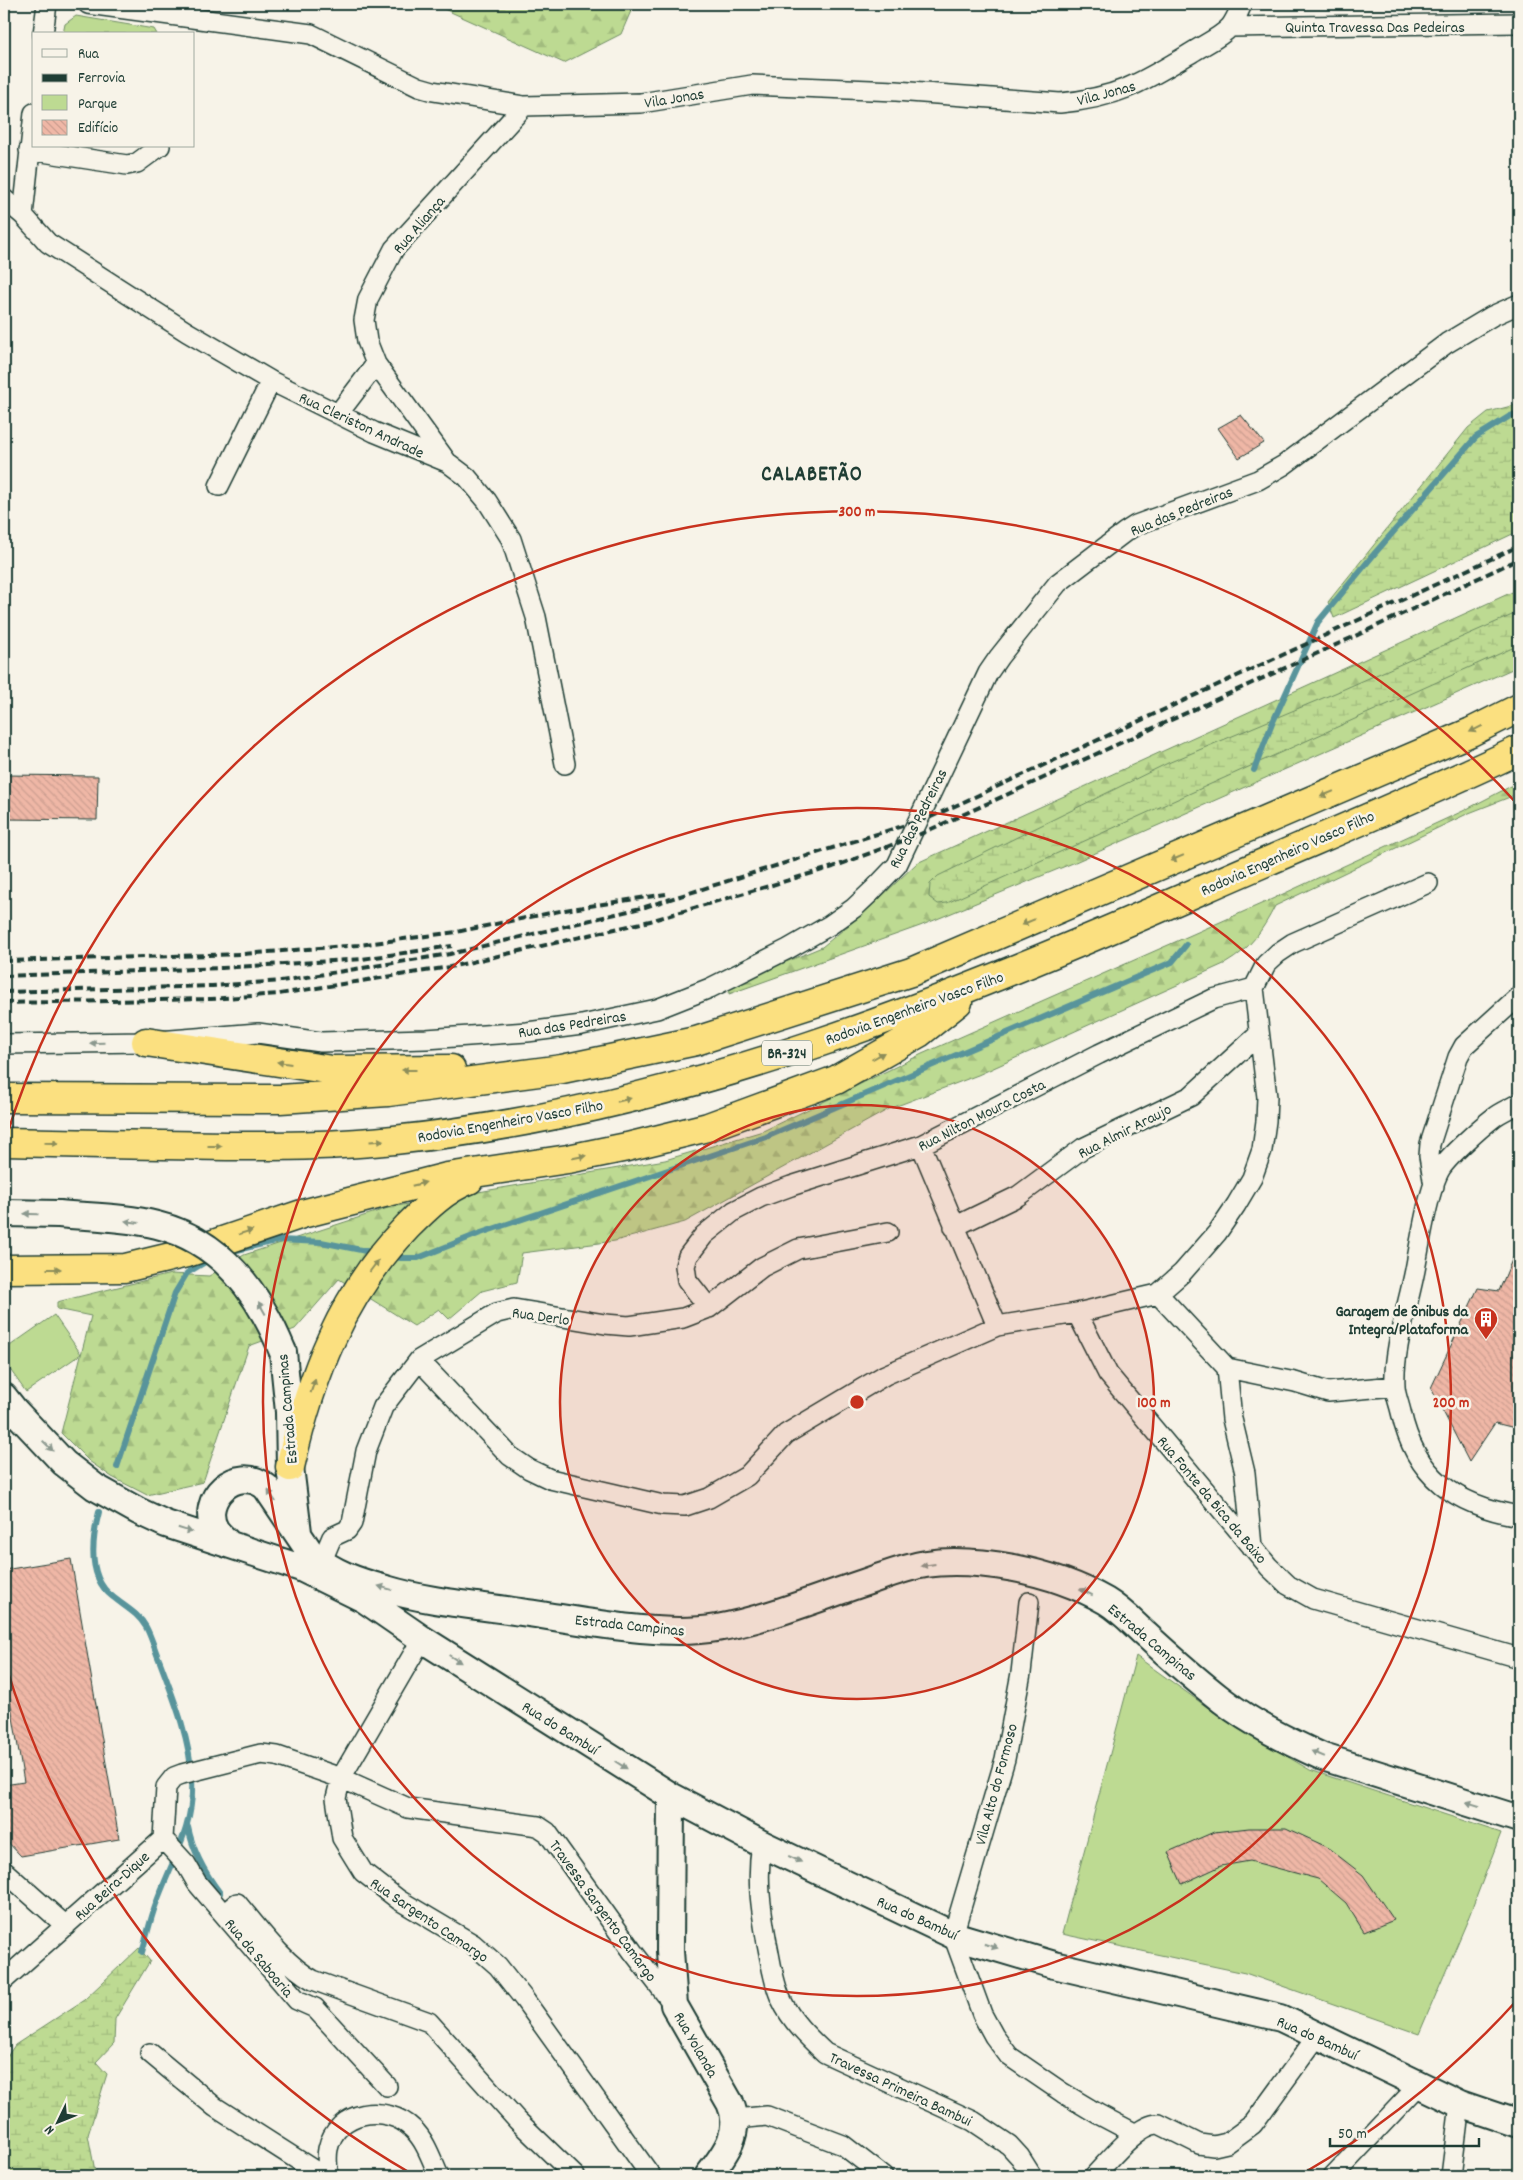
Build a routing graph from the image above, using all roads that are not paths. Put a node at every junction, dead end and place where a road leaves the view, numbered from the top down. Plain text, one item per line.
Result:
1 (47, 4) edge
2 (88, 4) edge
3 (1242, 4) edge
4 (1519, 23) edge
5 (191, 26) edge
6 (1230, 27) junction
7 (43, 32) edge
8 (524, 106) junction
9 (32, 128) edge
10 (157, 148) edge
11 (29, 150) junction
12 (4, 199) edge
13 (23, 215) junction
14 (1519, 304) edge
15 (376, 364) junction
16 (271, 381) junction
17 (338, 414) junction
18 (447, 462) junction
19 (219, 486) dead end
20 (1519, 708) edge
21 (1519, 750) edge
22 (1507, 762) edge
23 (565, 764) dead end
24 (1428, 883) dead end
25 (979, 984) junction
26 (1254, 988) junction
27 (1519, 996) edge
28 (1258, 1035) junction
29 (146, 1042) junction
30 (4, 1044) edge
31 (562, 1069) junction
32 (4, 1098) edge
33 (1519, 1103) edge
34 (4, 1142) edge
35 (921, 1145) junction
36 (500, 1168) junction
37 (1434, 1186) junction
38 (4, 1213) edge
39 (954, 1227) junction
40 (888, 1232) dead end
41 (4, 1269) edge
42 (1158, 1294) junction
43 (709, 1308) junction
44 (1076, 1313) junction
45 (997, 1326) junction
46 (419, 1360) junction
47 (1227, 1368) junction
48 (1395, 1386) junction
49 (4, 1397) edge
50 (290, 1467) junction
51 (1519, 1516) edge
52 (299, 1537) junction
53 (228, 1543) junction
54 (1252, 1547) junction
55 (321, 1563) junction
56 (432, 1599) junction
57 (1029, 1602) dead end
58 (418, 1636) junction
59 (1519, 1658) edge
60 (190, 1772) joint
61 (341, 1778) junction
62 (671, 1796) junction
63 (1519, 1819) edge
64 (167, 1843) junction
65 (762, 1844) junction
66 (4, 1871) edge
67 (229, 1910) junction
68 (66, 1926) junction
69 (953, 1935) junction
70 (4, 1980) edge
71 (674, 2005) junction
72 (1318, 2035) junction
73 (150, 2053) dead end
74 (1420, 2084) junction
75 (387, 2086) dead end
76 (1460, 2104) junction
77 (736, 2124) junction
78 (1519, 2124) edge
79 (1136, 2134) junction
80 (1452, 2175) edge
81 (323, 2176) edge
82 (328, 2176) edge
83 (439, 2176) edge
84 (575, 2176) edge
85 (652, 2176) edge
86 (708, 2176) edge
87 (883, 2176) edge
88 (1032, 2176) edge
89 (1094, 2176) edge
90 (1333, 2176) edge

1 - 7 street
2 - 5 street, Vila Jonas
3 - 6 street
4 - 6 street, Quinta Travessa Das Pedeiras
5 - 8 street, Vila Jonas
6 - 8 street, Vila Jonas
8 - 15 street, Rua Aliança
9 - 11 street
10 - 11 street
11 - 13 street
12 - 13 street, Rua Cleriston Andrade
13 - 16 street, Rua Cleriston Andrade
14 - 29 street, Rua das Pedreiras
15 - 17 street
15 - 18 street, Rua Aliança
16 - 17 street, Rua Cleriston Andrade
16 - 19 street
17 - 18 street, Rua Cleriston Andrade
18 - 23 street, Rua Cleriston Andrade
20 -> 31 highway, BR-324
21 - 22 highway, Rodovia Engenheiro Vasco Filho / BR-324
22 - 25 highway, Rodovia Engenheiro Vasco Filho / BR-324
24 - 26 street
34 -> 25 highway, Rodovia Engenheiro Vasco Filho / BR-324
36 -> 25 highway
26 - 28 street
26 - 35 street, Rua Nilton Moura Costa
27 - 37 street
28 - 39 street, Rua Almir Araujo
28 - 42 street
29 -> 30 street, Rua das Pedreiras
31 -> 29 highway
31 - 32 highway, BR-324
33 - 37 street
35 - 39 street
35 - 43 street, Rua Nilton Moura Costa
41 -> 36 highway
50 -> 36 highway
37 - 48 street
50 -> 38 main road, Estrada Campinas, bridge
39 - 45 street
40 - 43 street, Rua Derlo
42 - 44 street
42 - 47 street
43 - 46 street, Rua Derlo
44 - 45 street
44 - 54 street, Rua Fonte da Bica da Baixo
45 - 46 street
46 - 55 street, Rua Derlo
47 - 48 street
47 - 54 street
48 - 51 street
49 -> 53 main road
50 - 52 main road, Estrada Campinas
52 -> 53 main road
52 - 55 main road, Estrada Campinas
53 - 58 main road, Rua do Bambuí
54 - 59 street, Rua Fonte da Bica da Baixo
56 -> 55 main road, Estrada Campinas
56 - 58 main road
63 -> 56 main road, Estrada Campinas
57 - 69 street, Vila Alto do Formoso
58 - 61 street, Rua Sargento Camargo
58 -> 62 main road, Rua do Bambuí
60 - 61 street, Travessa Sargento Camargo
60 - 64 street, Rua Beira-Dique
61 - 71 street, Travessa Sargento Camargo
61 - 85 street, Rua Sargento Camargo
62 - 65 main road, Rua do Bambuí
62 - 71 main road, Rua Yolanda
64 - 67 street, Rua da Saboaria
64 - 68 street, Rua Beira-Dique
65 -> 69 main road, Rua do Bambuí
65 - 88 street, Travessa Primeira Bambui
66 - 68 street
67 - 75 street, Rua da Saboaria
67 - 84 street
68 - 70 street, Rua Beira-Dique
69 -> 72 main road, Rua do Bambuí
69 - 79 street
71 - 77 main road, Rua Yolanda
72 - 74 main road, Rua do Bambuí
72 - 79 street
73 - 81 street
74 - 76 main road, Rua do Bambuí
74 - 90 street
76 - 78 main road, Rua do Bambuí
76 - 80 street
77 - 86 main road
77 - 87 street
79 - 89 street
82 - 83 street

